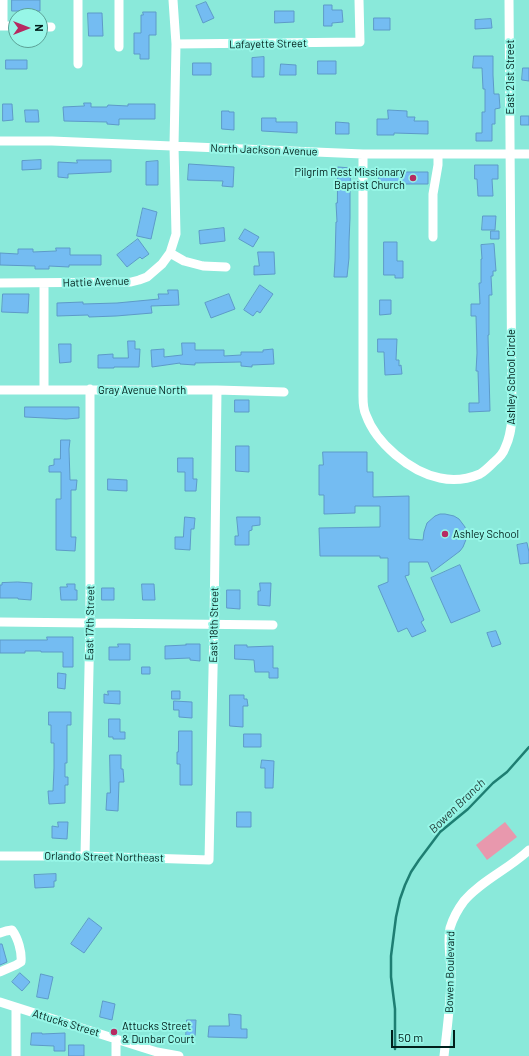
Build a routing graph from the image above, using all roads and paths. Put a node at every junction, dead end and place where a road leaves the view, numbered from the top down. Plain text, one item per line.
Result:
1 (4, 0) edge
2 (78, 0) edge
3 (119, 0) edge
4 (173, 0) edge
5 (359, 0) edge
6 (509, 0) edge
7 (1, 26) edge
8 (48, 27) edge
9 (51, 27) dead end
10 (176, 44) junction
11 (119, 47) dead end
12 (78, 64) dead end
13 (0, 141) edge
14 (174, 146) junction
15 (363, 154) junction
16 (438, 154) junction
17 (510, 154) junction
18 (529, 154) edge
19 (432, 237) dead end
20 (170, 254) junction
21 (226, 267) dead end
22 (0, 283) edge
23 (44, 284) junction
24 (90, 389) junction
25 (0, 390) edge
26 (44, 390) junction
27 (217, 390) junction
28 (284, 392) dead end
29 (0, 622) edge
30 (90, 622) junction
31 (214, 624) junction
32 (273, 624) dead end
33 (529, 850) edge
34 (0, 856) edge
35 (85, 856) junction
36 (209, 860) joint
37 (0, 933) edge
38 (0, 972) edge
39 (0, 1002) edge
40 (16, 1008) junction
41 (116, 1039) junction
42 (16, 1056) edge
43 (116, 1056) edge
44 (179, 1056) edge
45 (444, 1056) edge

1 - 7 street
2 - 12 street
3 - 11 street
4 - 10 street
5 - 10 street, Lafayette Street
6 - 17 street, East 21st Street
8 - 9 street
10 - 14 street
13 - 14 street, North Jackson Avenue
14 - 15 street, North Jackson Avenue
14 - 20 street, Hattie Avenue
15 - 16 street, North Jackson Avenue
15 - 17 street, Ashley School Circle
16 - 17 street, North Jackson Avenue
16 - 19 street
17 - 18 street, North Jackson Avenue
20 - 21 street
20 - 23 street, Hattie Avenue
22 - 23 street, Hattie Avenue
23 - 26 street
24 - 26 street, Gray Avenue North
24 - 27 street, Gray Avenue North
24 - 30 street, East 17th Street
25 - 26 street, Gray Avenue North
27 - 28 street, Gray Avenue North
27 - 31 street, East 18th Street
29 - 30 street
30 - 31 street
30 - 35 street, East 17th Street
31 - 32 street
31 - 36 street, East 18th Street
33 - 45 street, Bowen Boulevard
34 - 35 street, Orlando Street Northeast
35 - 36 street, Orlando Street Northeast
37 - 38 street
39 - 40 street, Attucks Street
40 - 41 street, Attucks Street
40 - 42 street
41 - 43 street
41 - 44 street, Attucks Street

